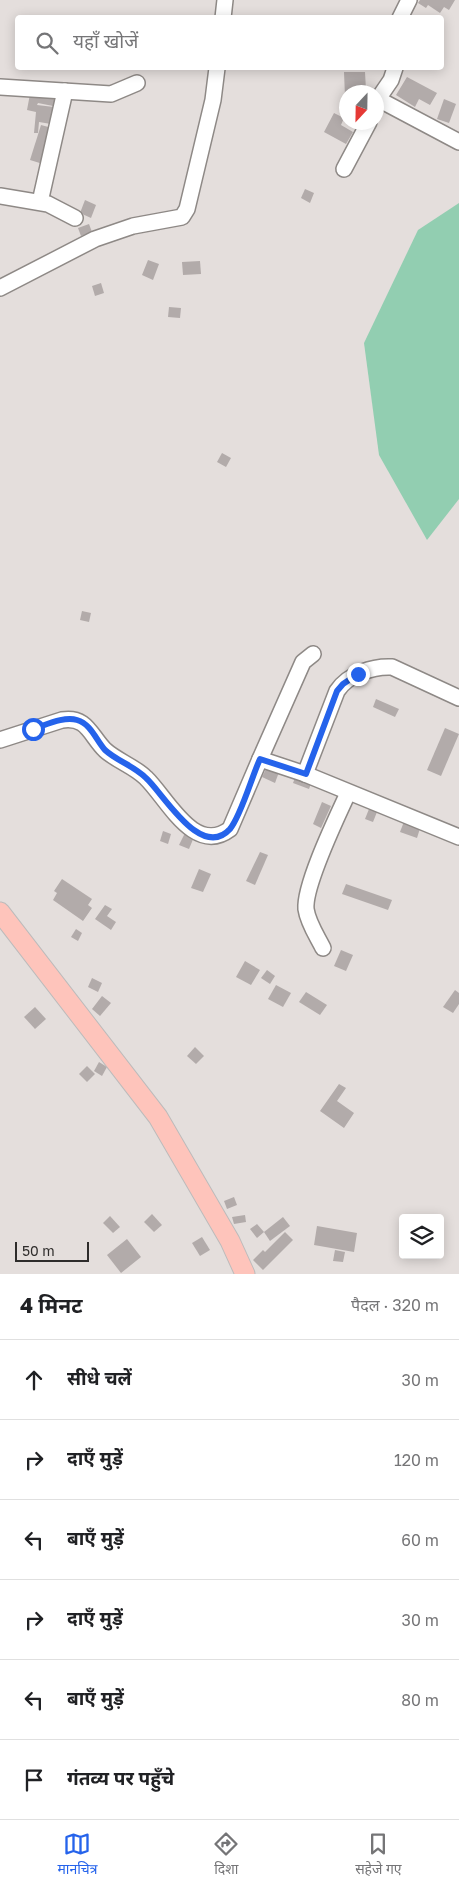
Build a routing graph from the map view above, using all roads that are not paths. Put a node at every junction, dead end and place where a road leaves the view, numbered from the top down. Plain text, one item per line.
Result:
1 (226, 0) edge
2 (409, 0) edge
3 (224, 15) edge
4 (402, 15) edge
5 (217, 70) edge
6 (394, 70) edge
7 (137, 83) dead end
8 (0, 87) edge
9 (65, 90) junction
10 (384, 90) edge
11 (384, 104) edge
12 (365, 130) edge
13 (459, 142) edge
14 (344, 169) dead end
15 (0, 196) edge
16 (40, 202) junction
17 (75, 218) dead end
18 (0, 288) edge
19 (313, 654) dead end
20 (459, 698) edge
21 (0, 740) edge
22 (260, 759) junction
23 (306, 774) junction
24 (348, 793) junction
25 (459, 837) edge
26 (0, 912) edge
27 (323, 948) dead end
28 (246, 1274) edge

1 - 3 street
2 - 4 street
5 - 18 street
6 - 10 street
7 - 9 street
8 - 9 street
9 - 16 street
11 - 13 street
12 - 14 street
15 - 16 street
16 - 17 street
19 - 22 street
20 - 23 street
21 - 22 street
22 - 23 street
23 - 24 street
24 - 25 street
24 - 27 street
26 - 28 main road

